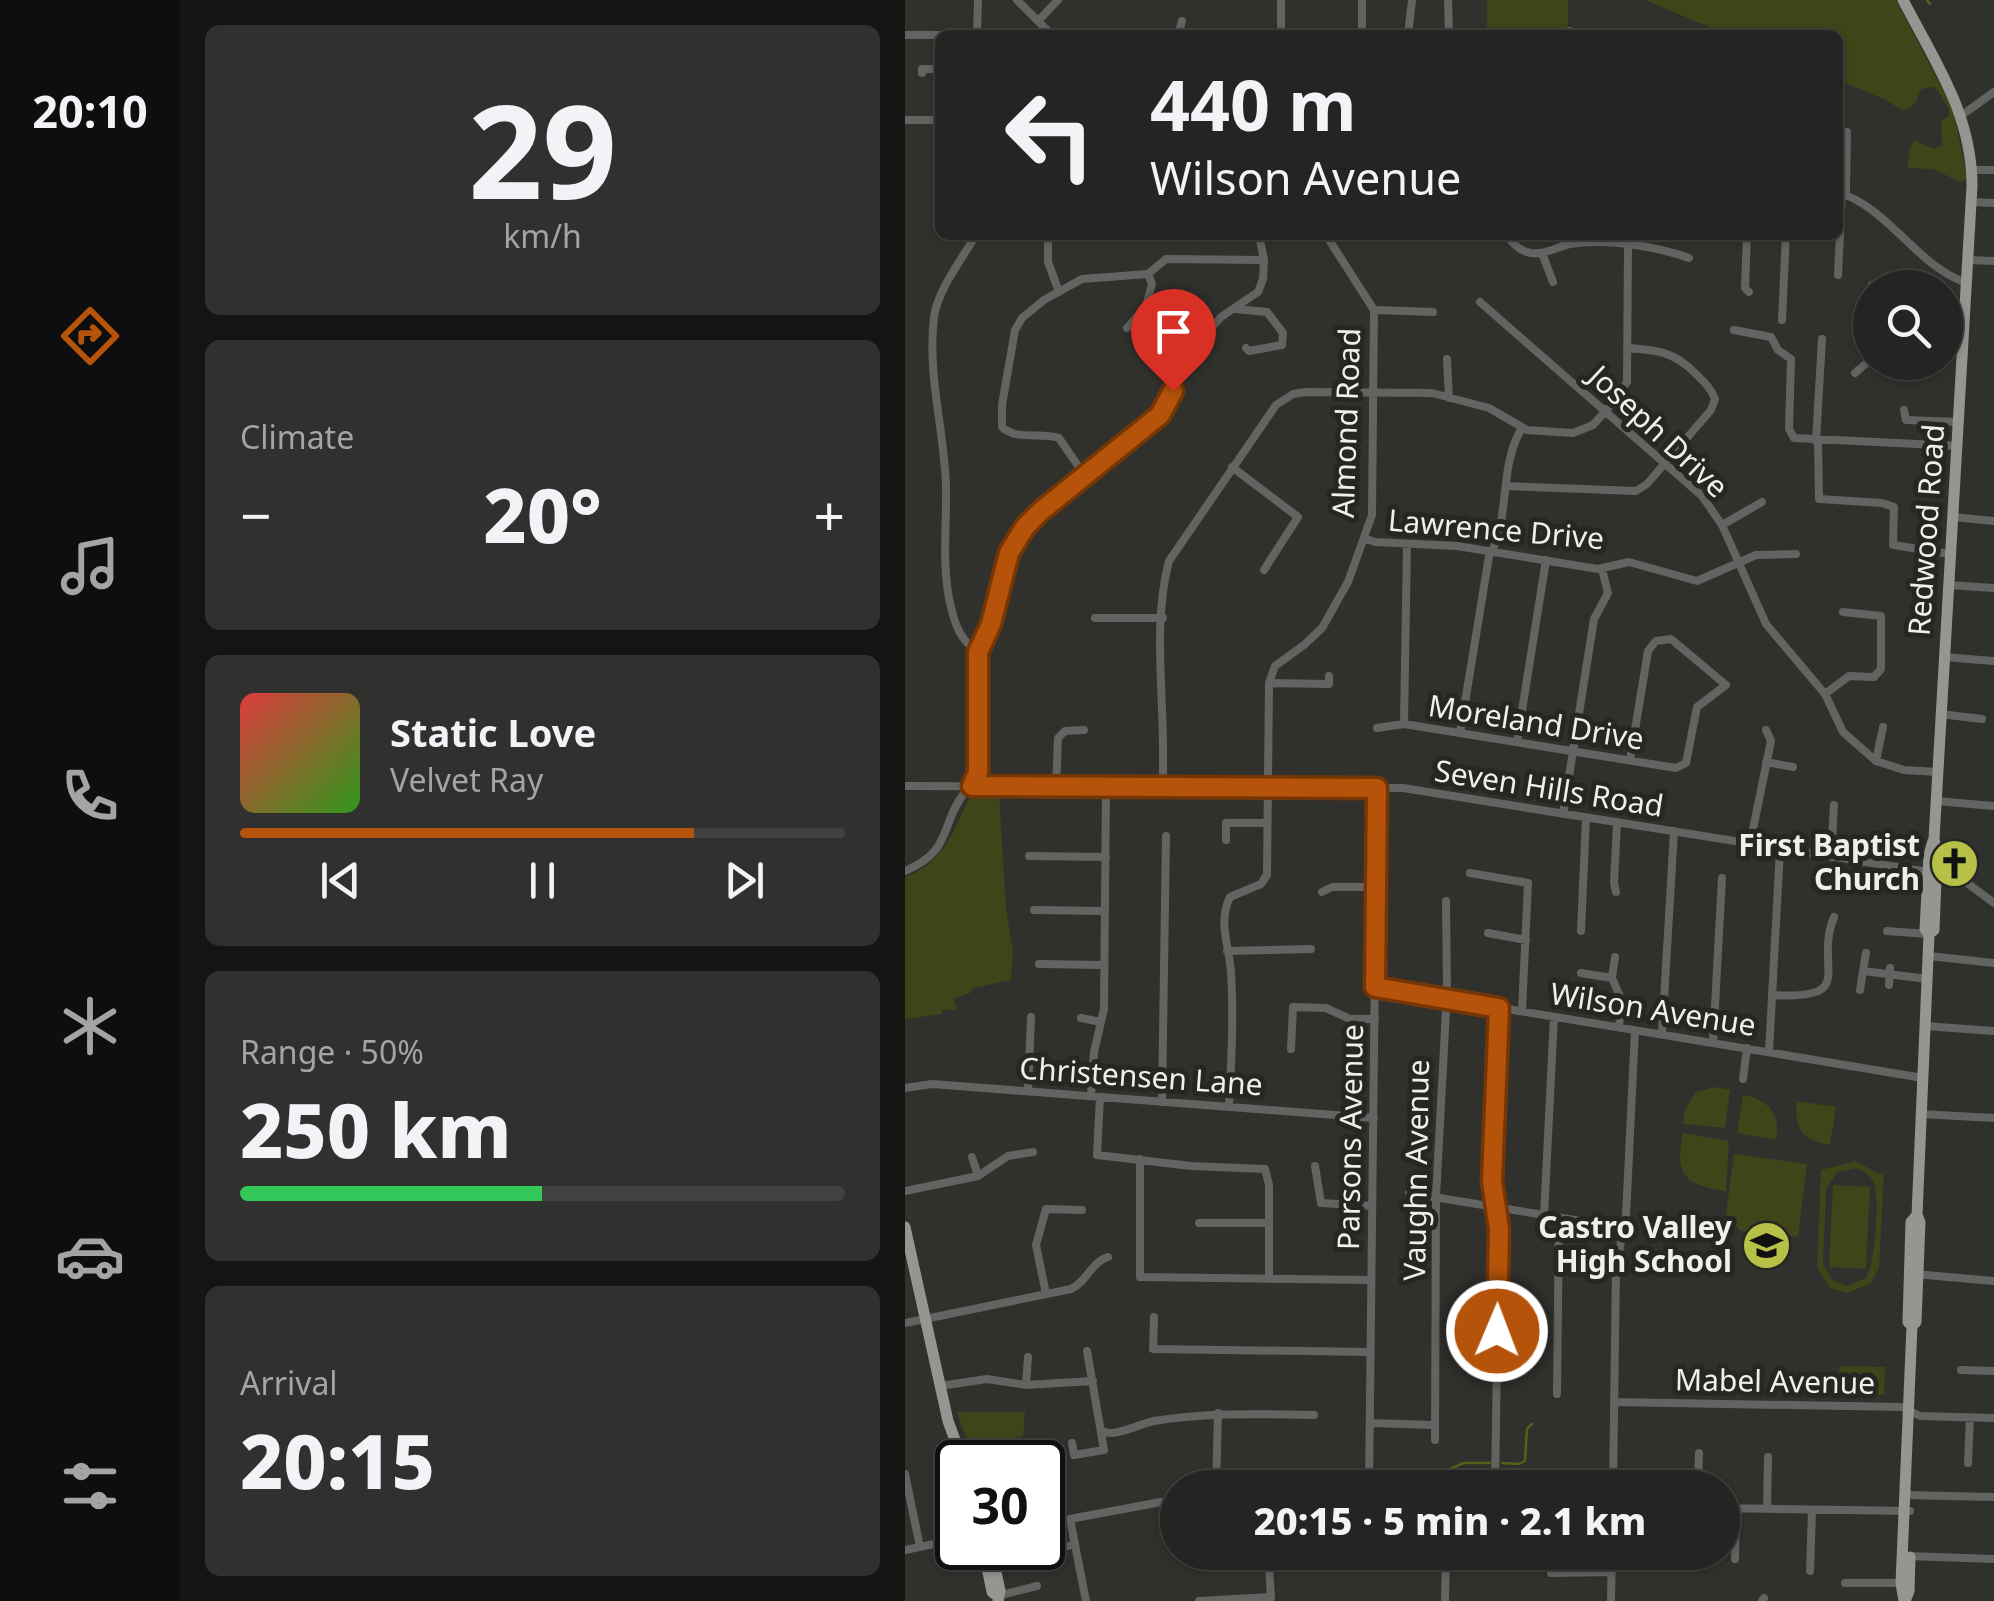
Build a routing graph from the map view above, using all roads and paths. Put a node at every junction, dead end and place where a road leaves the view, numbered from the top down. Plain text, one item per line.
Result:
1 (978, 0) edge
2 (1017, 0) edge
3 (1058, 0) edge
4 (1281, 0) edge
5 (1362, 0) edge
6 (1413, 0) edge
7 (1448, 0) edge
8 (1903, 0) edge
9 (1038, 21) junction
10 (1183, 21) dead end
11 (977, 30) edge
12 (1046, 30) edge
13 (1180, 30) edge
14 (1281, 30) edge
15 (1362, 30) edge
16 (1408, 30) edge
17 (1449, 30) edge
18 (905, 35) edge
19 (935, 35) edge
20 (935, 69) edge
21 (922, 73) dead end
22 (1994, 92) edge
23 (1963, 116) junction
24 (905, 120) edge
25 (935, 120) edge
26 (1847, 132) dead end
27 (1972, 170) junction
28 (1994, 170) edge
29 (1843, 185) edge
30 (1843, 194) edge
31 (1972, 202) junction
32 (1994, 203) edge
33 (972, 240) edge
34 (1048, 240) edge
35 (1260, 240) edge
36 (1330, 240) edge
37 (1510, 240) edge
38 (1597, 240) edge
39 (1747, 240) edge
40 (1785, 240) edge
41 (1840, 240) edge
42 (1628, 245) junction
43 (1542, 253) junction
44 (1689, 258) dead end
45 (1264, 260) junction
46 (1970, 260) junction
47 (1994, 261) edge
48 (1147, 274) junction
49 (1838, 275) dead end
50 (1553, 282) dead end
51 (1969, 284) junction
52 (1059, 292) junction
53 (1749, 292) dead end
54 (1479, 302) dead end
55 (1235, 309) junction
56 (1374, 310) junction
57 (1433, 312) dead end
58 (1782, 320) dead end
59 (1965, 326) joint
60 (1127, 328) dead end
61 (1734, 330) dead end
62 (1822, 339) dead end
63 (1246, 348) dead end
64 (1629, 348) junction
65 (1447, 359) dead end
66 (1373, 393) junction
67 (1449, 398) junction
68 (1606, 410) junction
69 (1905, 410) dead end
70 (1959, 422) junction
71 (1522, 428) junction
72 (1817, 441) junction
73 (1957, 446) junction
74 (1665, 462) junction
75 (1232, 467) junction
76 (1085, 476) junction
77 (1506, 486) junction
78 (1762, 502) dead end
79 (1953, 517) junction
80 (1994, 521) edge
81 (1722, 525) junction
82 (1364, 538) junction
83 (1407, 544) junction
84 (1491, 552) junction
85 (1795, 554) dead end
86 (1950, 554) junction
87 (1546, 560) junction
88 (1740, 561) junction
89 (1601, 569) junction
90 (1265, 570) dead end
91 (1948, 585) junction
92 (1994, 588) edge
93 (1843, 612) dead end
94 (1095, 618) dead end
95 (1163, 618) junction
96 (978, 652) junction
97 (1943, 656) junction
98 (1994, 661) edge
99 (1329, 676) dead end
100 (1269, 684) junction
101 (1825, 694) junction
102 (1940, 714) junction
103 (1981, 719) dead end
104 (1405, 724) junction
105 (1883, 727) dead end
106 (1377, 728) dead end
107 (1084, 730) dead end
108 (1766, 730) dead end
109 (1460, 733) junction
110 (1517, 742) junction
111 (1573, 752) junction
112 (1630, 760) junction
113 (1876, 761) junction
114 (1767, 762) junction
115 (1793, 766) dead end
116 (1937, 772) junction
117 (905, 786) edge
118 (972, 786) junction
119 (1057, 787) junction
120 (1106, 787) junction
121 (1267, 787) junction
122 (1377, 788) junction
123 (1162, 789) junction
124 (1936, 801) junction
125 (1833, 805) dead end
126 (1994, 806) edge
127 (1563, 814) junction
128 (1586, 818) junction
129 (1617, 822) junction
130 (1267, 823) junction
131 (1674, 832) junction
132 (1167, 836) dead end
133 (1226, 840) dead end
134 (1750, 844) junction
135 (1780, 848) junction
136 (1029, 856) dead end
137 (1106, 857) junction
138 (1831, 857) junction
139 (905, 870) edge
140 (1470, 873) dead end
141 (1932, 873) junction
142 (1722, 878) dead end
143 (1376, 887) junction
144 (1322, 892) dead end
145 (1617, 892) dead end
146 (1446, 901) dead end
147 (1994, 903) edge
148 (1034, 910) dead end
149 (1105, 911) junction
150 (1834, 917) dead end
151 (1581, 931) dead end
152 (1887, 931) dead end
153 (1488, 933) dead end
154 (1929, 934) junction
155 (1526, 940) junction
156 (1311, 950) dead end
157 (1227, 951) junction
158 (1866, 953) dead end
159 (1929, 956) junction
160 (1615, 957) dead end
161 (1994, 963) edge
162 (1039, 964) dead end
163 (1104, 965) junction
164 (1863, 971) junction
165 (1581, 973) dead end
166 (1612, 978) junction
167 (1927, 979) junction
168 (1375, 987) junction
169 (1860, 990) dead end
170 (1772, 995) junction
171 (1445, 998) junction
172 (1499, 1008) junction
173 (1521, 1012) junction
174 (1031, 1017) dead end
175 (1554, 1017) junction
176 (1081, 1018) dead end
177 (1375, 1019) junction
178 (1101, 1022) junction
179 (1619, 1026) junction
180 (1925, 1026) junction
181 (1635, 1030) junction
182 (1994, 1030) edge
183 (1663, 1034) junction
184 (1713, 1043) junction
185 (1747, 1048) junction
186 (1291, 1049) dead end
187 (1769, 1052) junction
188 (1743, 1078) dead end
189 (1923, 1078) junction
190 (905, 1088) edge
191 (1027, 1091) junction
192 (1096, 1096) junction
193 (1162, 1102) junction
194 (1229, 1107) junction
195 (1921, 1114) junction
196 (1373, 1118) junction
197 (1994, 1118) edge
198 (1033, 1152) dead end
199 (972, 1158) dead end
200 (1140, 1159) junction
201 (1315, 1166) dead end
202 (979, 1176) junction
203 (905, 1191) edge
204 (1409, 1193) dead end
205 (1436, 1197) junction
206 (1373, 1206) junction
207 (1495, 1207) junction
208 (1082, 1210) dead end
209 (1544, 1216) junction
210 (1559, 1218) junction
211 (1199, 1223) dead end
212 (1269, 1223) junction
213 (905, 1226) edge
214 (1624, 1228) junction
215 (1108, 1257) dead end
216 (1913, 1274) junction
217 (1269, 1279) junction
218 (1371, 1280) junction
219 (1994, 1281) edge
220 (1046, 1294) junction
221 (1155, 1317) dead end
222 (925, 1320) junction
223 (905, 1324) edge
224 (1087, 1351) dead end
225 (1371, 1352) junction
226 (1029, 1357) dead end
227 (1961, 1370) dead end
228 (1994, 1371) edge
229 (1093, 1380) junction
230 (1026, 1385) junction
231 (939, 1386) junction
232 (1557, 1394) dead end
233 (1613, 1402) junction
234 (1911, 1411) junction
235 (1218, 1414) junction
236 (1314, 1415) dead end
237 (1970, 1418) junction
238 (1994, 1418) edge
239 (1370, 1424) junction
240 (1433, 1425) junction
241 (1102, 1431) junction
242 (956, 1440) edge
243 (1435, 1440) dead end
244 (1072, 1444) dead end
245 (1699, 1453) dead end
246 (1768, 1457) dead end
247 (1968, 1463) dead end
248 (1217, 1470) edge
249 (1369, 1470) edge
250 (1495, 1470) edge
251 (1613, 1470) edge
252 (1699, 1470) edge
253 (905, 1474) edge
254 (1908, 1495) junction
255 (1994, 1498) edge
256 (1160, 1502) edge
257 (1740, 1508) edge
258 (1767, 1508) junction
259 (1812, 1510) junction
260 (1907, 1511) junction
261 (1070, 1519) junction
262 (1065, 1520) edge
263 (935, 1544) edge
264 (1075, 1544) junction
265 (920, 1547) junction
266 (1065, 1547) edge
267 (905, 1550) edge
268 (1906, 1556) junction
269 (1994, 1559) edge
270 (988, 1570) edge
271 (996, 1570) edge
272 (1269, 1570) edge
273 (1445, 1570) edge
274 (1811, 1571) dead end
275 (1612, 1572) joint
276 (1551, 1573) dead end
277 (1845, 1583) dead end
278 (1901, 1583) junction
279 (1037, 1586) dead end
280 (997, 1598) edge
281 (1271, 1599) edge
282 (1086, 1601) edge
283 (1195, 1601) edge
284 (1445, 1601) edge
285 (1611, 1601) edge
286 (1904, 1601) edge

1 - 11 street
2 - 9 street
3 - 9 street
4 - 14 street
5 - 15 street
6 - 16 street
7 - 17 street
8 - 23 main road, Redwood Road
9 - 12 street
10 - 13 street
18 - 19 street
20 - 21 street
22 - 23 street
23 - 27 main road, Redwood Road
24 - 25 street
26 - 29 street
27 - 28 street
27 - 31 main road, Redwood Road
30 - 51 street
31 - 32 street
31 - 46 main road, Redwood Road
33 - 96 street
34 - 52 street
35 - 45 street
36 - 56 street, Almond Road
37 - 43 street
38 - 42 street
38 - 43 street
39 - 53 street
40 - 58 street
41 - 49 street
42 - 44 street
42 - 64 street
43 - 50 street
45 - 48 street
45 - 55 street
46 - 47 street
46 - 51 main road, Redwood Road
48 - 52 street
48 - 60 street
51 - 59 main road, Redwood Road
52 - 76 street
54 - 68 street, Joseph Drive
55 - 63 street
55 - 76 street
56 - 57 street
56 - 66 street, Almond Road
59 - 70 main road, Redwood Road
61 - 72 street
62 - 72 street
64 - 68 street
64 - 74 street
65 - 67 street
66 - 67 street
66 - 75 street
66 - 82 street, Almond Road
67 - 71 street
68 - 71 street
68 - 74 street, Joseph Drive
69 - 70 street
70 - 73 main road, Redwood Road
71 - 77 street
72 - 73 street
72 - 86 street
73 - 79 main road, Redwood Road
74 - 77 street
74 - 81 street, Joseph Drive
75 - 90 street
75 - 95 street
76 - 96 street
77 - 84 street
78 - 81 street
79 - 80 street
79 - 86 main road, Redwood Road
81 - 88 street, Joseph Drive
82 - 83 street, Lawrence Drive
82 - 100 street, Almond Road
83 - 84 street, Lawrence Drive
83 - 104 street
84 - 87 street, Lawrence Drive
84 - 109 street
85 - 88 street, Lawrence Drive
86 - 91 main road, Redwood Road
87 - 89 street, Lawrence Drive
87 - 110 street
88 - 89 street, Lawrence Drive
88 - 101 street, Joseph Drive
89 - 111 street
91 - 92 street
91 - 97 main road, Redwood Road
93 - 101 street
94 - 95 street
95 - 123 street
96 - 118 street
97 - 98 street
97 - 102 main road, Redwood Road
99 - 100 street
100 - 121 street
101 - 113 street, Joseph Drive
102 - 103 street
102 - 116 main road, Redwood Road
104 - 106 street, Moreland Drive
104 - 109 street, Moreland Drive
105 - 113 street
107 - 119 street
108 - 114 street
109 - 110 street, Moreland Drive
110 - 111 street, Moreland Drive
111 - 112 street, Moreland Drive
111 - 127 street
112 - 112 street, Moreland Drive
113 - 116 street
114 - 115 street
114 - 134 street
116 - 124 main road, Redwood Road
117 - 118 street, Seven Hills Road
118 - 119 street, Seven Hills Road
118 - 139 street
119 - 120 street, Seven Hills Road
120 - 123 street, Seven Hills Road
120 - 137 street
121 - 122 street, Seven Hills Road
121 - 123 street, Seven Hills Road
121 - 130 street
122 - 127 street, Seven Hills Road
122 - 143 street, Parsons Avenue
124 - 126 street
124 - 141 main road, Redwood Road
125 - 138 street
127 - 128 street, Seven Hills Road
128 - 129 street, Seven Hills Road
128 - 151 street
129 - 131 street, Seven Hills Road
129 - 145 street
130 - 133 street
130 - 157 street
131 - 134 street, Seven Hills Road
131 - 183 street
132 - 193 street
134 - 135 street, Seven Hills Road
135 - 138 street, Seven Hills Road
135 - 170 street
136 - 137 street
137 - 149 street
138 - 141 street, Seven Hills Road
140 - 155 street
141 - 147 street, Seven Hills Road
141 - 154 main road, Redwood Road
142 - 184 street
143 - 144 street
143 - 168 street, Parsons Avenue
146 - 171 street, Vaughn Avenue
148 - 149 street
149 - 163 street
150 - 170 street
152 - 154 street
153 - 155 street
154 - 159 main road, Redwood Road
155 - 173 street
156 - 157 street
157 - 194 street
158 - 164 street
159 - 161 street
159 - 167 main road, Redwood Road
160 - 166 street
162 - 163 street
163 - 178 street
164 - 167 street
164 - 169 street
165 - 166 street
166 - 179 street
167 - 180 main road, Redwood Road
168 - 171 street, Wilson Avenue
168 - 177 street, Parsons Avenue
170 - 187 street
171 - 172 street, Wilson Avenue
171 - 205 street, Vaughn Avenue
172 - 173 street, Wilson Avenue
172 - 207 street
173 - 175 street, Wilson Avenue
174 - 191 street
175 - 179 street, Wilson Avenue
175 - 209 street
176 - 178 street
177 - 186 street
177 - 196 street, Parsons Avenue
178 - 192 street
179 - 181 street, Wilson Avenue
180 - 182 street
180 - 189 main road, Redwood Road
181 - 183 street, Wilson Avenue
181 - 214 street
183 - 184 street, Wilson Avenue
184 - 185 street, Wilson Avenue
185 - 187 street, Wilson Avenue
185 - 188 street
187 - 189 street, Wilson Avenue
189 - 195 main road, Redwood Road
190 - 191 street, Christensen Lane
191 - 192 street, Christensen Lane
192 - 193 street, Christensen Lane
192 - 200 street
193 - 194 street, Christensen Lane
194 - 196 street, Christensen Lane
195 - 197 street
195 - 216 main road, Redwood Road
196 - 206 street, Parsons Avenue
198 - 202 street
199 - 202 street
200 - 212 street
200 - 217 street
201 - 206 street
202 - 203 street
204 - 205 street
205 - 207 street
205 - 240 street, Vaughn Avenue
206 - 218 street, Parsons Avenue
207 - 209 street
207 - 250 street
208 - 220 street
209 - 210 street
210 - 214 street
210 - 232 street
211 - 212 street
212 - 217 street
213 - 222 main road
214 - 233 street
215 - 220 street
216 - 219 street
216 - 234 main road, Redwood Road
217 - 218 street
218 - 225 street, Parsons Avenue
220 - 222 street
221 - 225 street
222 - 223 street
222 - 231 main road
224 - 229 street
225 - 239 street, Parsons Avenue
226 - 230 street
227 - 228 street
229 - 230 street
229 - 241 street
230 - 231 street
231 - 242 main road
233 - 234 street, Mabel Avenue
233 - 251 street
234 - 237 street, Mabel Avenue
234 - 254 main road, Redwood Road
235 - 236 street
235 - 241 street
235 - 248 street
237 - 238 street, Mabel Avenue
237 - 247 street
239 - 240 street
239 - 249 street, Parsons Avenue
240 - 243 street, Vaughn Avenue
241 - 244 street
245 - 252 street
246 - 258 street
253 - 265 street
254 - 255 street
254 - 260 main road, Redwood Road
256 - 261 street
257 - 258 street
258 - 259 street
259 - 260 street
259 - 274 street
260 - 268 main road, Redwood Road
261 - 262 street
261 - 264 street
263 - 265 street
264 - 266 street
264 - 282 street
265 - 267 street
268 - 269 street
268 - 278 main road, Redwood Road
268 - 286 main road, Redwood Road
270 - 280 main road
271 - 280 main road
272 - 281 street
273 - 284 street
275 - 276 street
275 - 285 street
277 - 278 street
278 - 286 main road, Redwood Road
279 - 280 street
281 - 283 street

